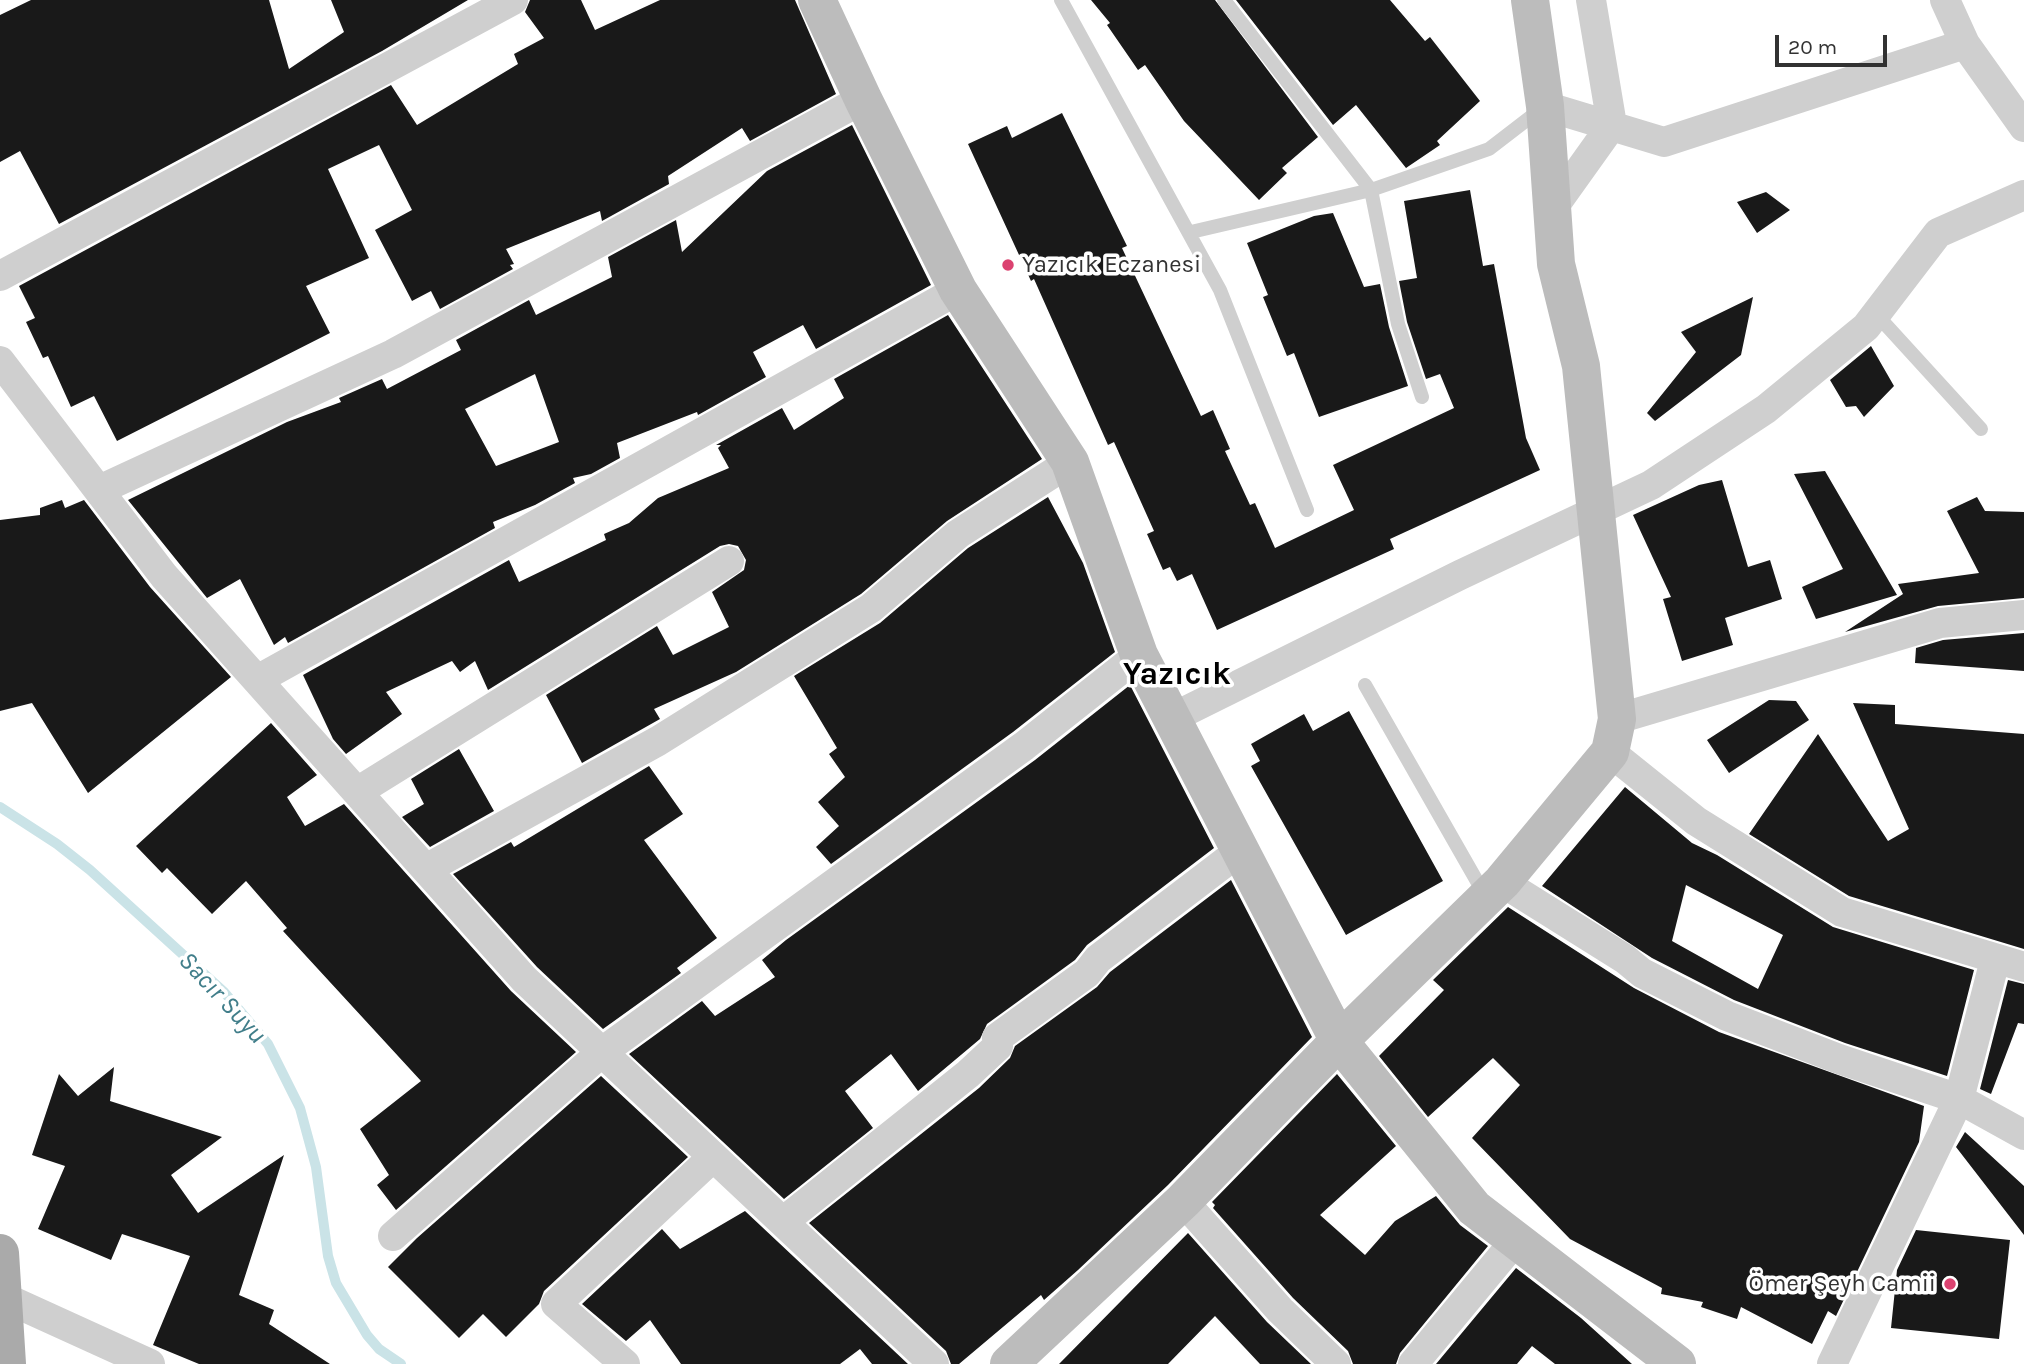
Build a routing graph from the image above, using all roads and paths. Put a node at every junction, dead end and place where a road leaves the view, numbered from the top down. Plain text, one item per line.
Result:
1 (513, 0) edge
2 (817, 0) edge
3 (1061, 0) edge
4 (1224, 0) edge
5 (1530, 0) edge
6 (1591, 0) edge
7 (1945, 0) edge
8 (1965, 44) junction
9 (1993, 83) junction
10 (863, 99) junction
11 (2024, 101) edge
12 (1545, 106) junction
13 (1612, 125) junction
14 (2024, 127) edge
15 (1371, 190) junction
16 (2024, 195) edge
17 (1552, 209) junction
18 (1191, 232) junction
19 (0, 276) edge
20 (958, 290) junction
21 (1876, 314) junction
22 (0, 361) edge
23 (1422, 397) dead end
24 (1981, 429) dead end
25 (1070, 462) junction
26 (99, 490) junction
27 (1307, 510) dead end
28 (1596, 512) junction
29 (729, 561) dead end
30 (2024, 615) edge
31 (1139, 654) junction
32 (257, 680) junction
33 (1365, 685) dead end
34 (1174, 717) junction
35 (1614, 735) junction
36 (357, 792) junction
37 (1241, 850) junction
38 (426, 869) junction
39 (1494, 890) junction
40 (1995, 960) junction
41 (2024, 967) edge
42 (1339, 1041) junction
43 (602, 1052) junction
44 (1959, 1099) junction
45 (2024, 1135) edge
46 (713, 1157) junction
47 (1183, 1201) junction
48 (784, 1221) junction
49 (393, 1236) dead end
50 (1515, 1241) junction
51 (0, 1253) edge
52 (5, 1298) junction
53 (7, 1364) edge
54 (149, 1364) edge
55 (625, 1364) edge
56 (934, 1364) edge
57 (1009, 1364) edge
58 (1336, 1364) edge
59 (1413, 1364) edge
60 (1678, 1364) edge
61 (1832, 1364) edge

1 - 19 street
2 - 10 street
3 - 18 lane
4 - 15 lane
5 - 12 street
6 - 13 street
7 - 8 street
8 - 9 street
8 - 13 street
9 - 11 street
9 - 14 street
10 - 20 street
10 - 26 street
12 - 13 street
12 - 15 lane
12 - 17 street
13 - 17 street
15 - 18 lane
15 - 23 lane
16 - 21 street
17 - 28 street
18 - 27 lane
20 - 25 street
20 - 32 street
21 - 24 lane
21 - 28 street
22 - 26 street
25 - 31 street
25 - 38 street
26 - 32 street
28 - 34 street
28 - 35 street
29 - 36 street
30 - 35 street
31 - 34 street
31 - 43 street
32 - 36 street
33 - 39 lane
34 - 37 street
35 - 39 street
35 - 40 street
36 - 38 street
37 - 42 street
37 - 48 street
38 - 43 street
39 - 42 street
39 - 44 street
40 - 41 street
40 - 44 street
42 - 47 street
42 - 50 street
43 - 46 street
43 - 49 street
44 - 45 street
44 - 61 street
46 - 48 street
46 - 55 street
47 - 57 street
47 - 58 street
48 - 56 street
50 - 59 street
50 - 60 street
51 - 52 main road
52 - 53 main road
52 - 54 street

